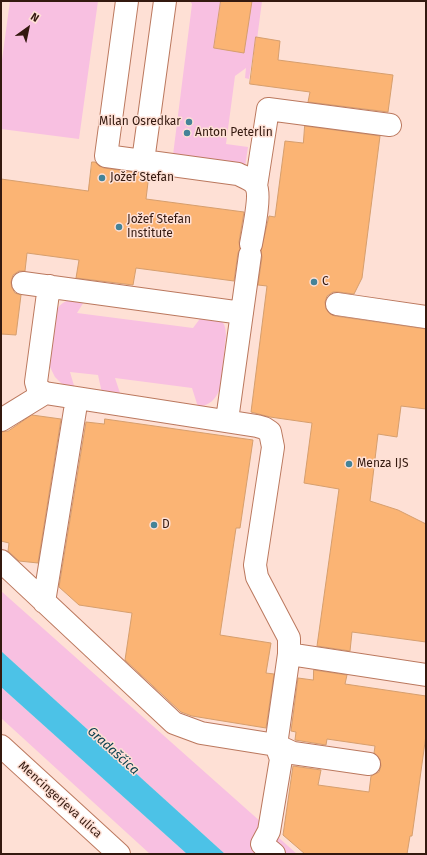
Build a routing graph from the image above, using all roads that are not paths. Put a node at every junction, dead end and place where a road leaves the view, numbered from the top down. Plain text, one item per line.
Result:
1 (127, 1) edge
2 (165, 1) edge
3 (390, 125) dead end
4 (143, 161) junction
5 (256, 186) junction
6 (23, 283) dead end
7 (49, 286) junction
8 (337, 304) dead end
9 (242, 313) junction
10 (426, 317) edge
11 (45, 394) junction
12 (77, 398) junction
13 (1, 420) edge
14 (227, 420) junction
15 (1, 562) edge
16 (44, 602) junction
17 (289, 654) junction
18 (426, 675) edge
19 (276, 745) junction
20 (1, 746) edge
21 (369, 764) dead end
22 (119, 854) edge
23 (274, 854) edge

1 - 4 street
2 - 4 street
3 - 5 street
4 - 5 street
5 - 9 street
6 - 7 street
7 - 9 street
7 - 11 street
8 - 10 street
9 - 14 street
11 - 12 street
11 - 13 street
12 - 14 street
12 - 16 street
14 - 17 street
15 - 16 street
16 - 19 street
17 - 18 street
17 - 19 street
19 - 21 street
19 - 23 street
20 - 22 street, Mencingerjeva ulica

